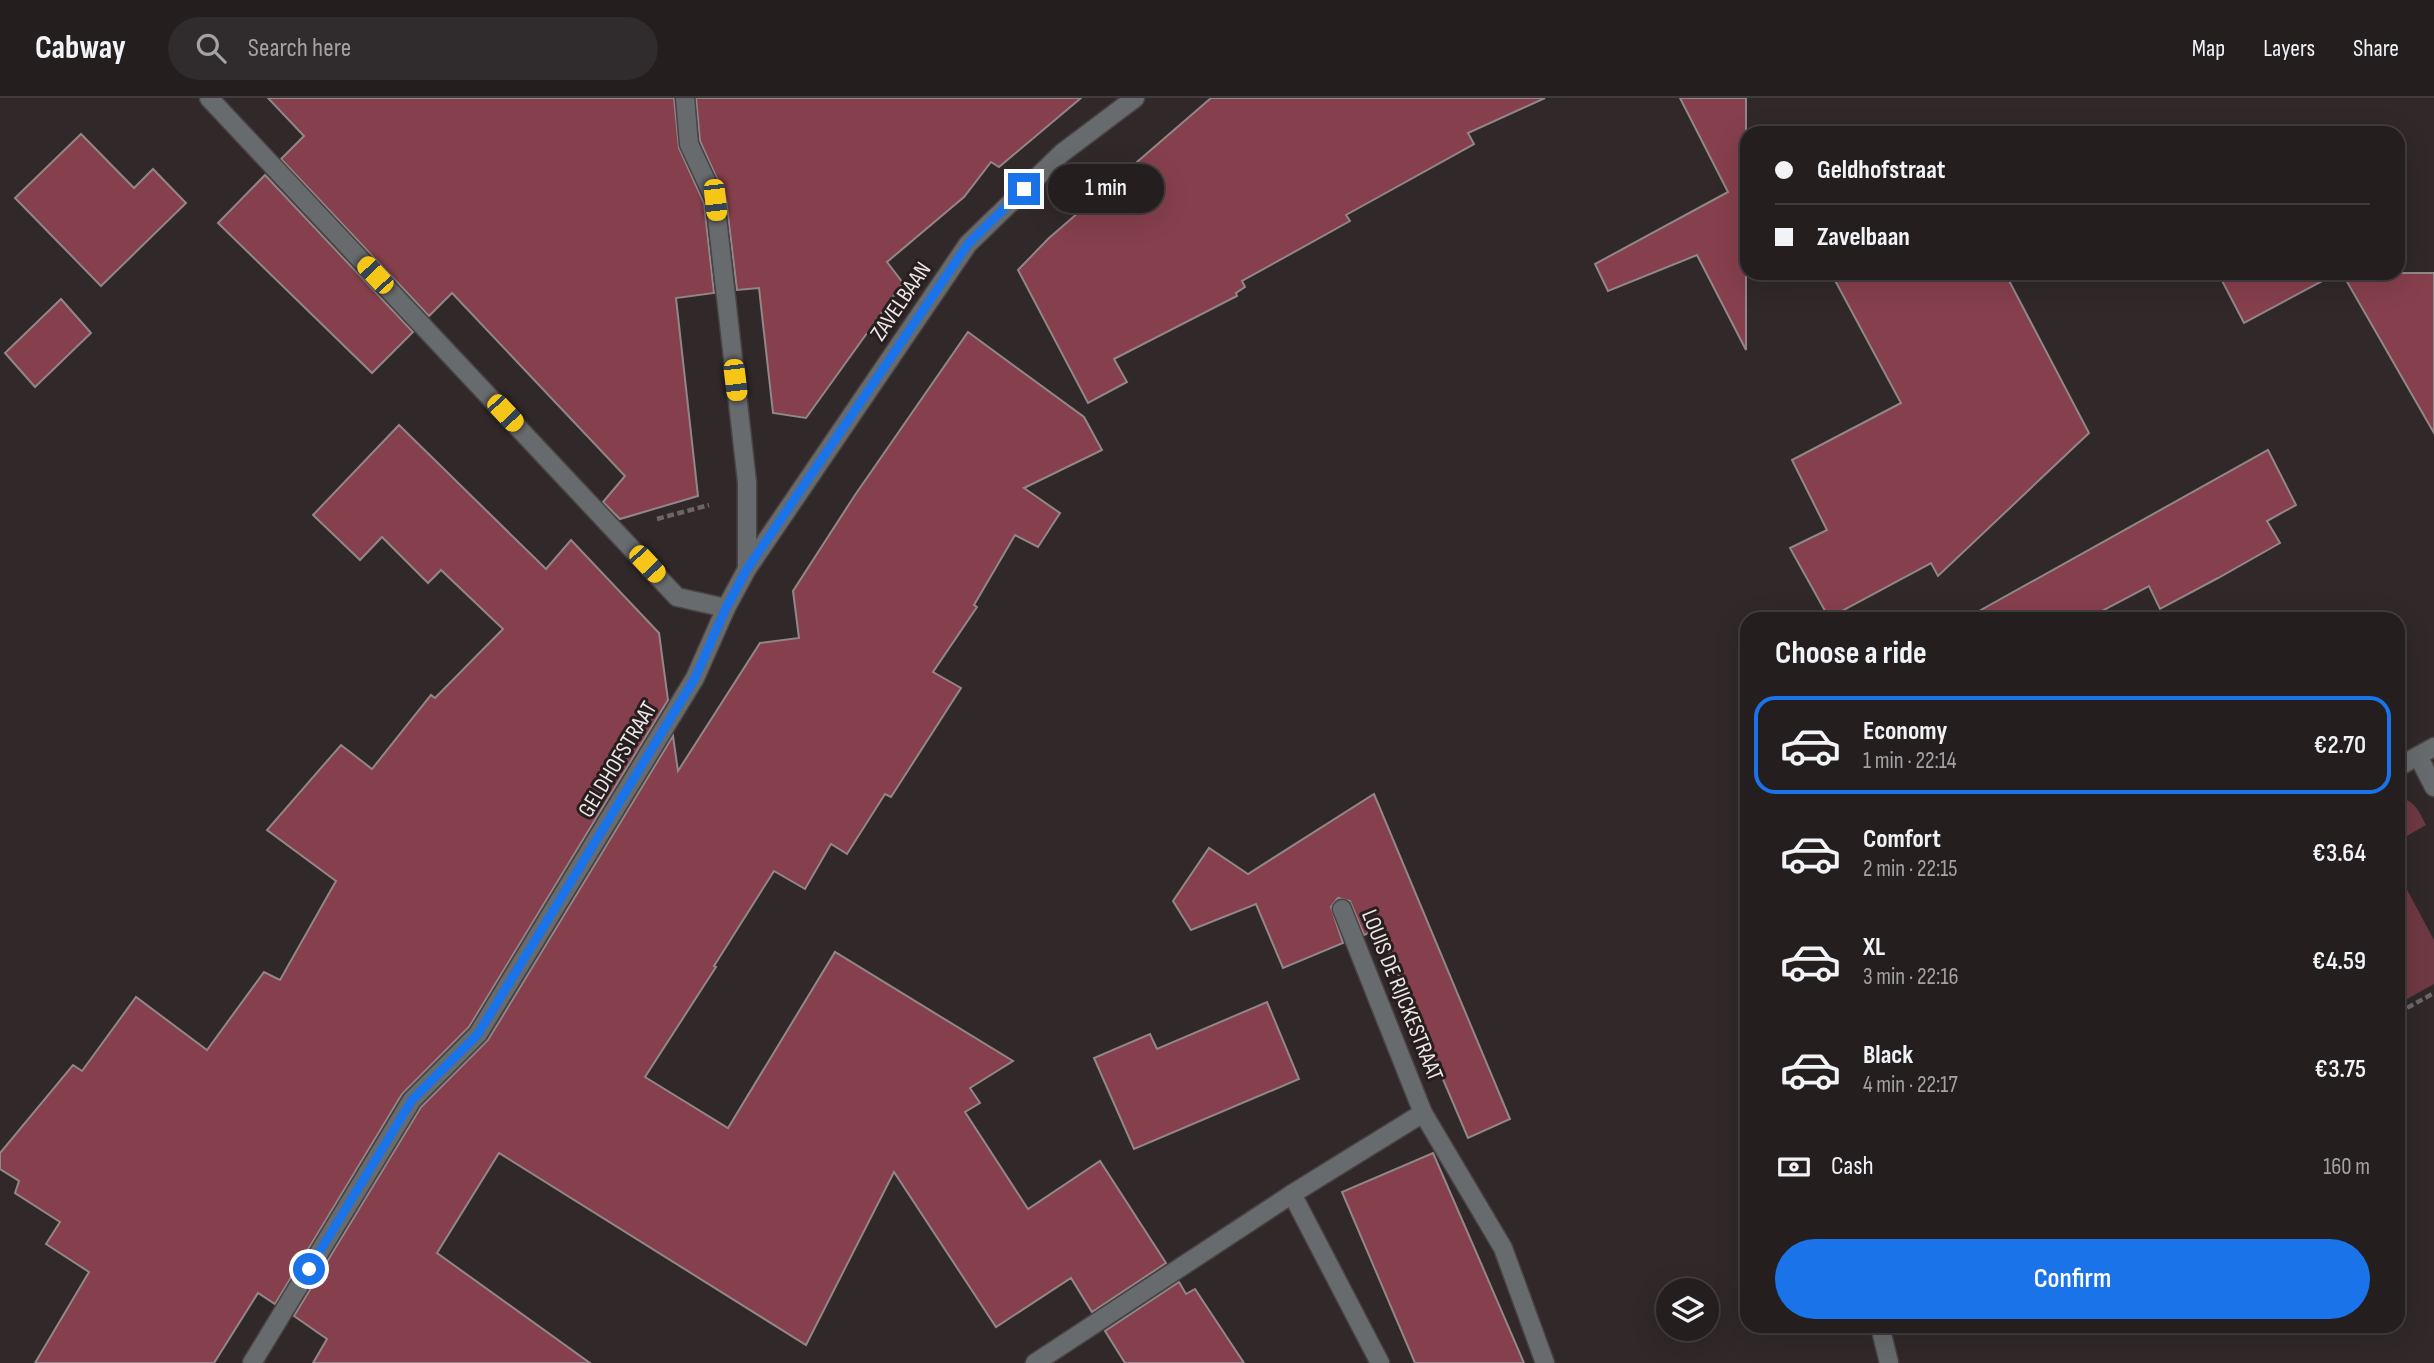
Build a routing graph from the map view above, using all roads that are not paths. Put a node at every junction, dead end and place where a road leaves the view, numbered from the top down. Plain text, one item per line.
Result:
1 (209, 98) edge
2 (685, 98) edge
3 (1135, 98) edge
4 (747, 569) junction
5 (726, 608) junction
6 (2434, 747) edge
7 (2418, 757) junction
8 (2405, 764) edge
9 (2434, 787) edge
10 (1342, 909) dead end
11 (1423, 1113) junction
12 (1292, 1194) junction
13 (1882, 1333) edge
14 (252, 1363) edge
15 (1035, 1363) edge
16 (1380, 1363) edge
17 (1545, 1363) edge
18 (1889, 1363) edge

1 - 5 street
2 - 4 street, GELDHOFSTRAAT
3 - 4 street, ZAVELBAAN
4 - 5 street, GELDHOFSTRAAT
5 - 14 street, GELDHOFSTRAAT
6 - 7 street
7 - 8 street
7 - 9 street
10 - 11 street, LOUIS DE RIJCKESTRAAT
11 - 12 street, LOUIS DE RIJCKESTRAAT
11 - 17 street
12 - 15 street, LOUIS DE RIJCKESTRAAT
12 - 16 street
13 - 18 street

